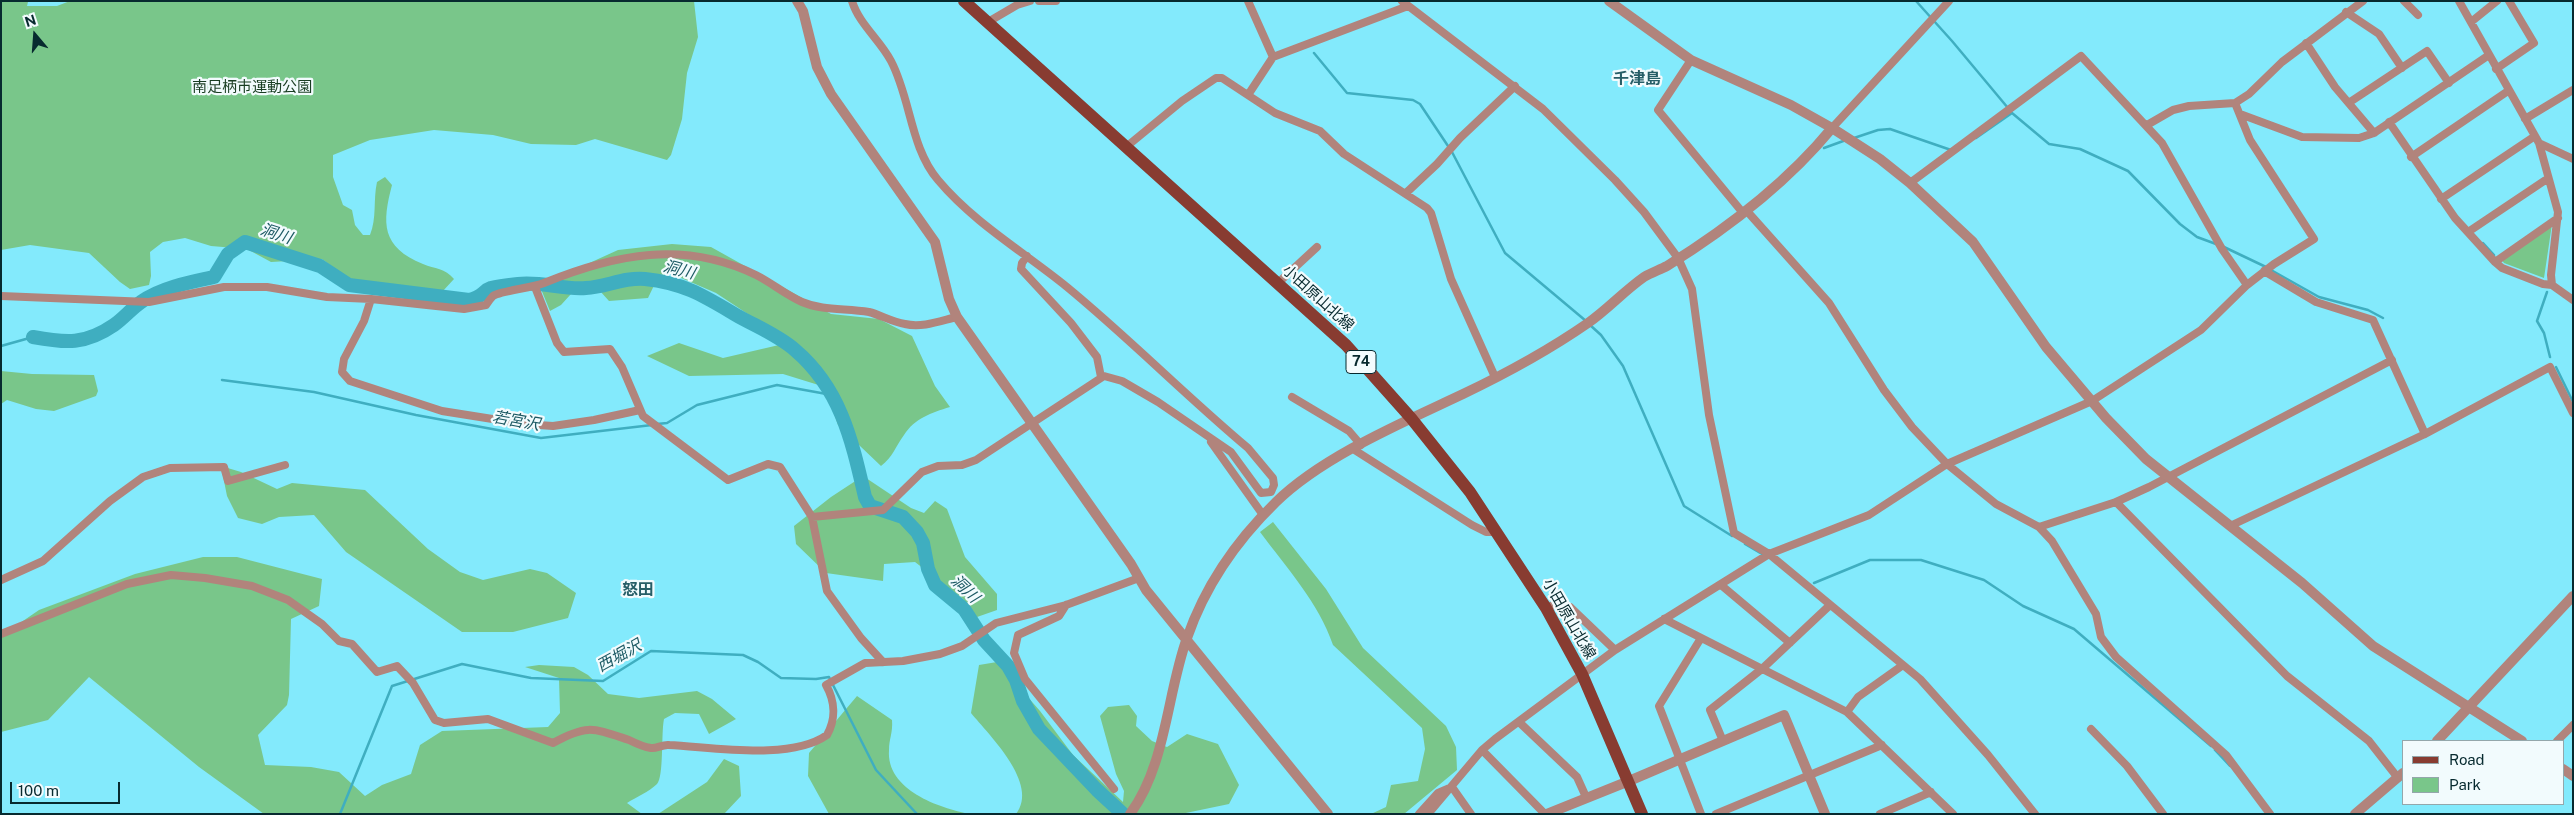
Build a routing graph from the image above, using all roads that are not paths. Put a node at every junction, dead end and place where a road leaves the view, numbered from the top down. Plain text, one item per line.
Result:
1 (797, 1) edge
2 (852, 1) edge
3 (964, 1) edge
4 (1030, 1) edge
5 (1039, 1) edge
6 (1056, 1) edge
7 (1248, 1) edge
8 (1608, 1) edge
9 (1949, 1) edge
10 (2363, 1) edge
11 (2404, 1) edge
12 (2459, 1) edge
13 (2497, 1) edge
14 (2509, 1) edge
15 (1405, 3) edge
16 (2346, 12) junction
17 (2418, 15) dead end
18 (988, 22) junction
19 (2471, 22) junction
20 (2306, 43) junction
21 (2489, 55) junction
22 (1273, 57) junction
23 (1691, 60) junction
24 (2402, 68) junction
25 (2496, 69) junction
26 (2449, 83) junction
27 (1515, 86) junction
28 (2573, 90) edge
29 (2508, 91) junction
30 (1248, 95) junction
31 (2350, 102) junction
32 (2235, 103) junction
33 (2240, 114) junction
34 (2525, 120) junction
35 (2389, 122) junction
36 (2147, 125) junction
37 (1832, 128) junction
38 (2374, 133) junction
39 (2537, 139) junction
40 (1126, 147) junction
41 (2411, 156) junction
42 (2573, 159) edge
43 (2547, 179) junction
44 (1910, 183) junction
45 (1406, 193) junction
46 (2441, 199) junction
47 (1745, 212) junction
48 (2558, 218) junction
49 (2468, 232) junction
50 (1317, 247) dead end
51 (1027, 256) junction
52 (1678, 258) junction
53 (2495, 262) junction
54 (2264, 271) junction
55 (1278, 283) junction
56 (2247, 284) junction
57 (2552, 285) junction
58 (535, 287) junction
59 (1, 296) edge
60 (371, 298) junction
61 (2573, 300) edge
62 (957, 317) junction
63 (2392, 360) junction
64 (1101, 377) junction
65 (1495, 377) junction
66 (1292, 397) dead end
67 (2092, 401) junction
68 (640, 410) junction
69 (2573, 413) edge
70 (1411, 418) junction
71 (1032, 424) junction
72 (1206, 434) junction
73 (2424, 434) junction
74 (1357, 447) junction
75 (1947, 464) junction
76 (284, 465) dead end
77 (2167, 477) junction
78 (2116, 502) junction
79 (1266, 512) junction
80 (812, 517) junction
81 (2230, 526) junction
82 (2039, 527) junction
83 (1498, 532) junction
84 (1769, 554) junction
85 (1139, 578) junction
86 (1, 580) edge
87 (1721, 585) junction
88 (2573, 596) edge
89 (1066, 605) junction
90 (1830, 605) junction
91 (1546, 608) junction
92 (1664, 619) junction
93 (1, 634) edge
94 (1701, 638) junction
95 (1186, 639) junction
96 (1790, 644) junction
97 (1615, 650) junction
98 (883, 662) junction
99 (1903, 665) junction
100 (1763, 668) junction
101 (1582, 674) junction
102 (2470, 708) junction
103 (1847, 712) junction
104 (1519, 722) junction
105 (2573, 725) edge
106 (2091, 729) dead end
107 (2438, 740) edge
108 (2520, 740) edge
109 (2558, 740) edge
110 (1723, 741) junction
111 (1882, 745) junction
112 (1482, 750) junction
113 (1679, 760) junction
114 (2400, 775) edge
115 (1809, 777) junction
116 (1629, 782) junction
117 (1452, 787) junction
118 (1114, 789) dead end
119 (1931, 792) junction
120 (1586, 797) junction
121 (1130, 814) edge
122 (1328, 814) edge
123 (1420, 814) edge
124 (1428, 814) edge
125 (1471, 814) edge
126 (1546, 814) edge
127 (1642, 814) edge
128 (1702, 814) edge
129 (1716, 814) edge
130 (1825, 814) edge
131 (1880, 814) edge
132 (1953, 814) edge
133 (2035, 814) edge
134 (2163, 814) edge
135 (2270, 814) edge
136 (2355, 814) edge

1 - 62 street
2 - 51 street
3 - 18 main road, 小田原山北線 / 74
4 - 18 street
5 - 6 street
7 - 22 street
8 - 23 street
9 - 37 street
10 - 16 street
11 - 17 street
12 - 19 street
13 - 19 street
14 - 25 street
15 - 22 street
15 - 27 street
16 - 20 street
16 - 24 street
18 - 40 main road, 小田原山北線 / 74
19 - 21 street
20 - 31 street
20 - 32 street
21 - 25 street
21 - 26 street
22 - 30 street
23 - 37 street
23 - 47 street
24 - 26 street
24 - 31 street
25 - 29 street
26 - 35 street
27 - 45 street
27 - 52 street
28 - 34 street
29 - 34 street
29 - 41 street
30 - 40 street
30 - 45 street
31 - 38 street
32 - 33 street
32 - 36 street
33 - 38 street
33 - 54 street
34 - 39 street
35 - 38 street
35 - 41 street
36 - 44 street
36 - 56 street
37 - 44 street
37 - 47 street
39 - 42 street
39 - 43 street
39 - 46 street
40 - 55 main road, 小田原山北線 / 74
41 - 46 street
43 - 48 street
43 - 49 street
44 - 67 street
45 - 65 street
46 - 49 street
47 - 52 street
47 - 75 street
48 - 53 street
48 - 57 street
49 - 53 street
50 - 55 street
51 - 64 street
51 - 72 street
52 - 65 street
52 - 84 street
53 - 57 street
54 - 56 street
54 - 63 street
55 - 70 main road, 小田原山北線 / 74
56 - 67 street
57 - 61 street
58 - 60 street
58 - 62 street
58 - 68 street
59 - 60 street
60 - 68 street
62 - 71 street
63 - 73 street
63 - 77 street
64 - 71 street
64 - 72 street
65 - 70 street
66 - 74 street
67 - 75 street
67 - 77 street
68 - 80 street
69 - 73 street
70 - 74 street
70 - 83 main road, 小田原山北線 / 74
71 - 80 street
71 - 85 street
72 - 79 street
73 - 81 street
74 - 79 street
74 - 83 street
75 - 82 street
75 - 84 street
76 - 86 street
77 - 78 street
77 - 81 street
78 - 82 street
78 - 114 street
79 - 95 street
80 - 98 street
81 - 102 street
82 - 135 street
83 - 91 main road, 小田原山北線 / 74
84 - 87 street
84 - 90 street
85 - 89 street
85 - 95 street
87 - 92 street
87 - 96 street
88 - 102 street
89 - 98 street
89 - 118 street
90 - 96 street
90 - 99 street
91 - 97 street
91 - 101 main road, 小田原山北線 / 74
92 - 94 street
92 - 97 street
93 - 98 street
94 - 100 street
94 - 113 street
95 - 121 street
95 - 122 street
96 - 100 street
97 - 101 street
99 - 103 street
99 - 133 street
100 - 103 street
100 - 110 street
101 - 104 street
101 - 116 main road, 小田原山北線 / 74
102 - 107 street
102 - 108 street
103 - 111 street
104 - 112 street
104 - 120 street
105 - 109 street
106 - 134 street
110 - 113 street
110 - 115 street
111 - 115 street
111 - 119 street
112 - 117 street
112 - 126 street
113 - 116 street
113 - 128 street
114 - 136 street
115 - 129 street
115 - 130 street
116 - 120 street
116 - 127 main road, 小田原山北線 / 74
117 - 123 street
117 - 124 street
117 - 125 street
119 - 131 street
119 - 132 street
120 - 126 street

